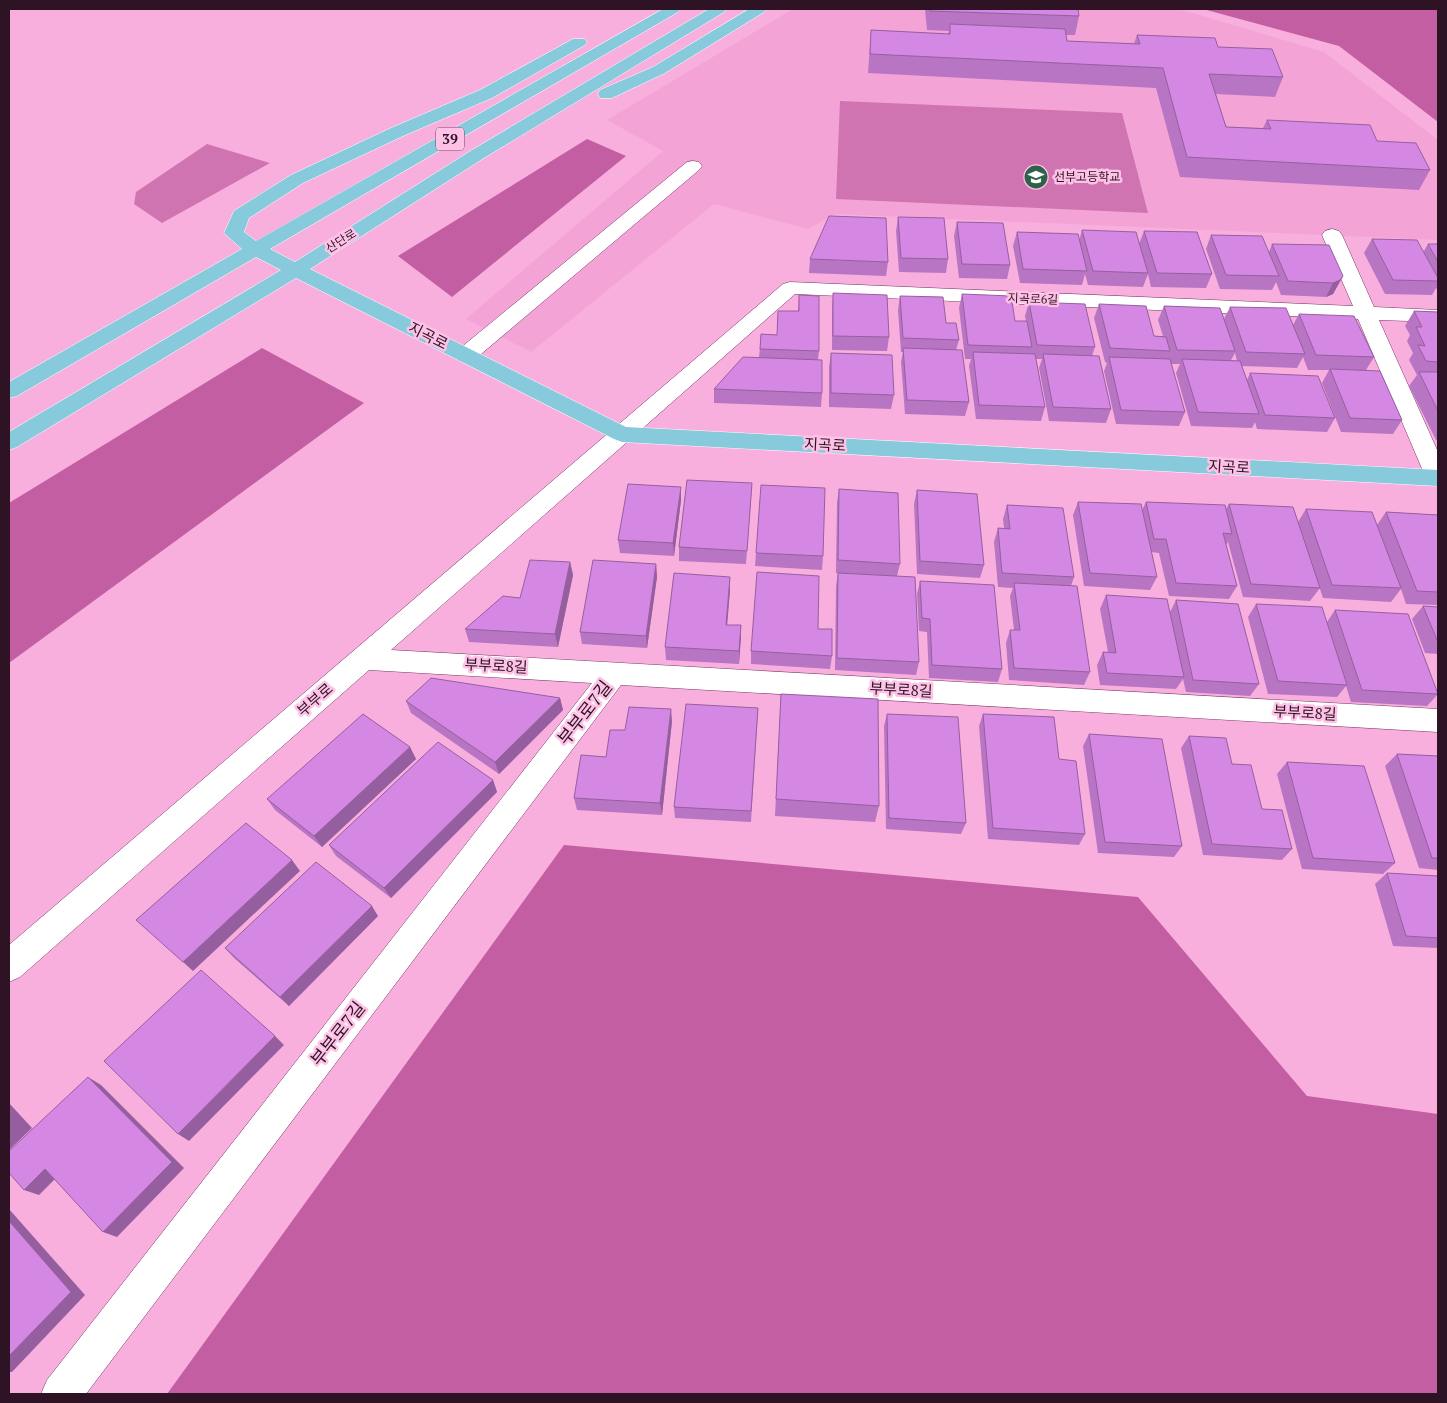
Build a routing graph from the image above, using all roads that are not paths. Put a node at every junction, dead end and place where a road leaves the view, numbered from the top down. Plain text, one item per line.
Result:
1 (674, 9) edge
2 (719, 9) edge
3 (758, 9) edge
4 (596, 33) dead end
5 (579, 42) junction
6 (446, 141) junction
7 (478, 154) junction
8 (693, 166) dead end
9 (1332, 235) dead end
10 (254, 249) junction
11 (296, 270) junction
12 (1366, 313) junction
13 (1438, 316) edge
14 (466, 356) junction
15 (9, 390) edge
16 (622, 434) junction
17 (9, 442) edge
18 (1438, 478) edge
19 (363, 659) junction
20 (615, 673) junction
21 (1438, 721) edge
22 (9, 966) edge
23 (61, 1394) edge

1 - 6 main road, 39
2 - 7 main road, 산단로 / 39
3 - 7 main road
4 - 5 main road
5 - 6 main road
5 - 10 main road, 지곡로
6 - 10 main road, 39
7 - 11 main road, 산단로 / 39
8 - 14 street
9 - 12 street
10 - 11 main road, 지곡로
10 - 15 main road, 39
11 - 14 main road, 지곡로
11 - 17 main road, 산단로 / 39
12 - 13 street, 지곡로6길
12 - 16 street, 지곡로6길
12 - 18 street
14 - 16 main road, 지곡로
16 - 18 main road, 지곡로
16 - 19 street, 부부로
19 - 20 street, 부부로8길
19 - 22 street, 부부로
20 - 21 street, 부부로8길
20 - 23 street, 부부로7길

